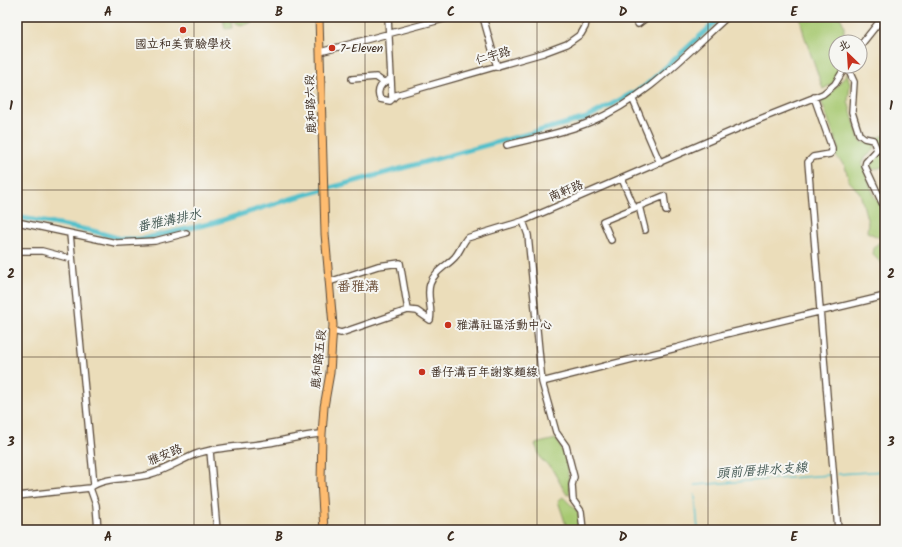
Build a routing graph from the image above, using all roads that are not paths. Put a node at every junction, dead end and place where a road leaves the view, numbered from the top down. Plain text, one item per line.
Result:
1 (319, 17) edge
2 (388, 17) edge
3 (450, 17) edge
4 (483, 17) edge
5 (586, 17) edge
6 (635, 17) edge
7 (647, 17) edge
8 (727, 17) edge
9 (883, 17) edge
10 (390, 32) junction
11 (868, 36) edge
12 (320, 52) junction
13 (496, 67) junction
14 (841, 74) edge
15 (850, 74) edge
16 (352, 79) dead end
17 (390, 79) junction
18 (383, 82) junction
19 (814, 97) junction
20 (392, 99) junction
21 (633, 100) junction
22 (507, 145) dead end
23 (660, 163) junction
24 (622, 179) junction
25 (324, 186) joint
26 (636, 207) junction
27 (885, 209) edge
28 (666, 210) dead end
29 (523, 221) junction
30 (17, 222) edge
31 (645, 230) dead end
32 (186, 233) dead end
33 (70, 234) junction
34 (611, 240) dead end
35 (17, 251) edge
36 (72, 259) junction
37 (329, 282) junction
38 (885, 296) edge
39 (408, 310) junction
40 (820, 312) junction
41 (333, 331) junction
42 (542, 382) junction
43 (322, 434) junction
44 (210, 451) junction
45 (92, 487) junction
46 (17, 496) edge
47 (98, 530) edge
48 (217, 530) edge
49 (324, 530) edge
50 (583, 530) edge
51 (838, 530) edge

1 - 12 main road, 鹿和路六段
2 - 10 street
3 - 10 street
4 - 13 street
5 - 13 street, 仁宇路
6 - 7 street
8 - 21 street
9 - 11 street
10 - 12 street
10 - 17 street
12 - 25 main road, 鹿和路六段
13 - 20 street, 仁宇路
14 - 19 street, 南軒路
15 - 27 street
16 - 18 street
17 - 18 street
17 - 20 street
18 - 20 street
19 - 23 street, 南軒路
19 - 40 street
21 - 22 street
21 - 23 street
23 - 24 street, 南軒路
24 - 26 street
24 - 29 street, 南軒路
25 - 37 main road, 鹿和路五段
26 - 28 street
26 - 31 street
26 - 34 street
29 - 39 street, 南軒路
29 - 42 street
30 - 33 street
32 - 33 street
33 - 36 street
35 - 36 street
36 - 45 street
37 - 39 street
37 - 41 main road, 鹿和路五段
38 - 40 street
39 - 41 street
40 - 42 street
40 - 51 street
41 - 43 main road, 鹿和路五段
42 - 50 street
43 - 44 street, 雅安路
43 - 49 main road, 鹿和路五段
44 - 45 street, 雅安路
44 - 48 street
45 - 46 street, 雅安路
45 - 47 street

